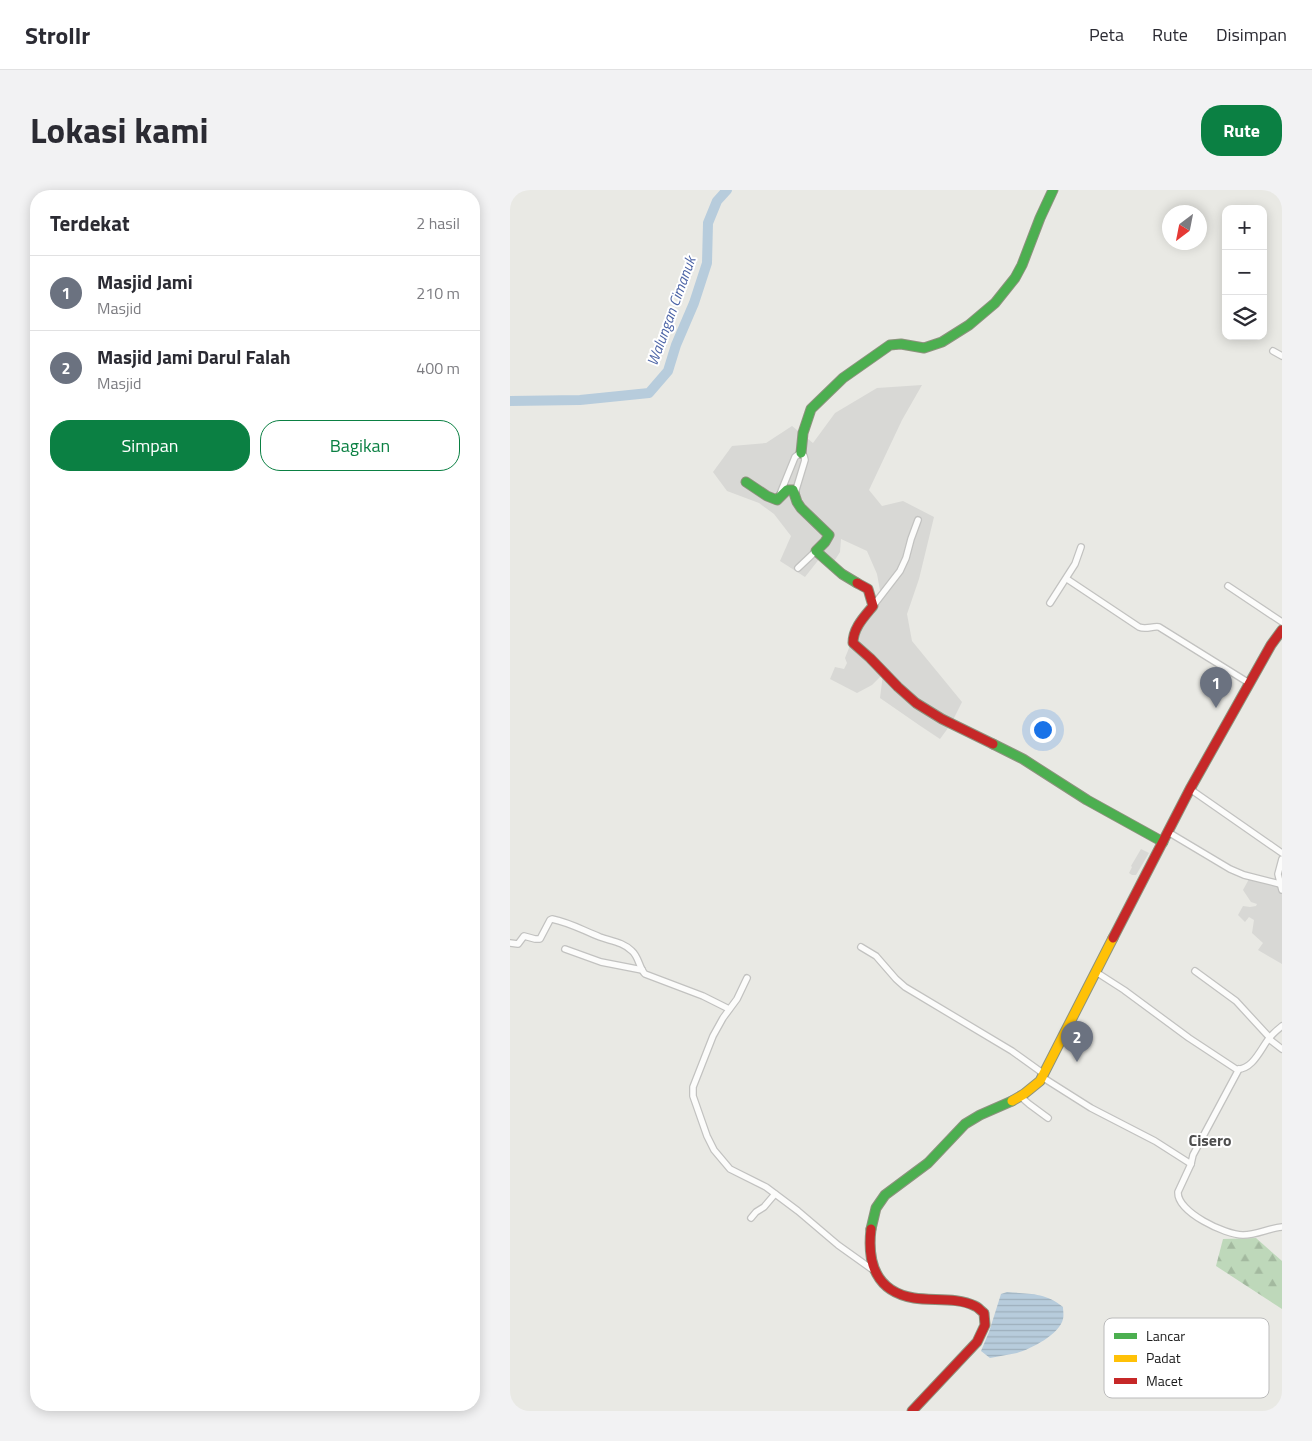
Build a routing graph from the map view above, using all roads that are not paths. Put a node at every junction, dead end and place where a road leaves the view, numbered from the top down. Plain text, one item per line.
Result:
1 (1053, 190) edge
2 (1278, 190) edge
3 (1282, 192) edge
4 (1273, 351) dead end
5 (1282, 356) edge
6 (801, 454) junction
7 (746, 482) dead end
8 (795, 493) junction
9 (777, 500) junction
10 (918, 520) dead end
11 (1081, 547) dead end
12 (816, 551) junction
13 (798, 568) dead end
14 (1067, 579) junction
15 (1228, 586) dead end
16 (1050, 603) dead end
17 (873, 606) junction
18 (1282, 622) edge
19 (1282, 630) edge
20 (1249, 683) junction
21 (1190, 789) junction
22 (1168, 832) junction
23 (1163, 842) junction
24 (1282, 853) edge
25 (1282, 859) edge
26 (1281, 887) edge
27 (510, 943) edge
28 (860, 947) dead end
29 (565, 949) dead end
30 (642, 970) junction
31 (1195, 971) dead end
32 (1096, 972) junction
33 (746, 978) dead end
34 (729, 1009) junction
35 (1282, 1026) edge
36 (1269, 1038) junction
37 (1282, 1049) edge
38 (1239, 1069) junction
39 (1043, 1076) junction
40 (1021, 1097) junction
41 (1048, 1118) dead end
42 (1192, 1164) junction
43 (775, 1194) junction
44 (751, 1218) dead end
45 (1282, 1222) edge
46 (1279, 1227) edge
47 (873, 1270) junction
48 (912, 1411) edge

1 - 6 main road
2 - 3 street
4 - 5 street
6 - 8 street
6 - 9 street
7 - 9 main road
8 - 9 main road
8 - 12 main road
10 - 17 street
11 - 14 street
12 - 13 street
12 - 17 main road
14 - 16 street
14 - 20 street
15 - 18 street
17 - 23 main road
19 - 20 main road
20 - 21 main road
21 - 22 main road
21 - 24 street
22 - 23 main road
22 - 26 street
23 - 32 main road
25 - 26 street
27 - 30 street
28 - 39 street
29 - 30 street
30 - 34 street
31 - 36 street
32 - 38 street
32 - 39 main road
33 - 34 street
34 - 43 street
35 - 36 street
36 - 37 street
36 - 38 street
38 - 42 street
39 - 40 main road
39 - 42 street
40 - 41 street
40 - 47 main road
42 - 46 street
43 - 44 street
43 - 47 street
45 - 46 street
47 - 48 main road

